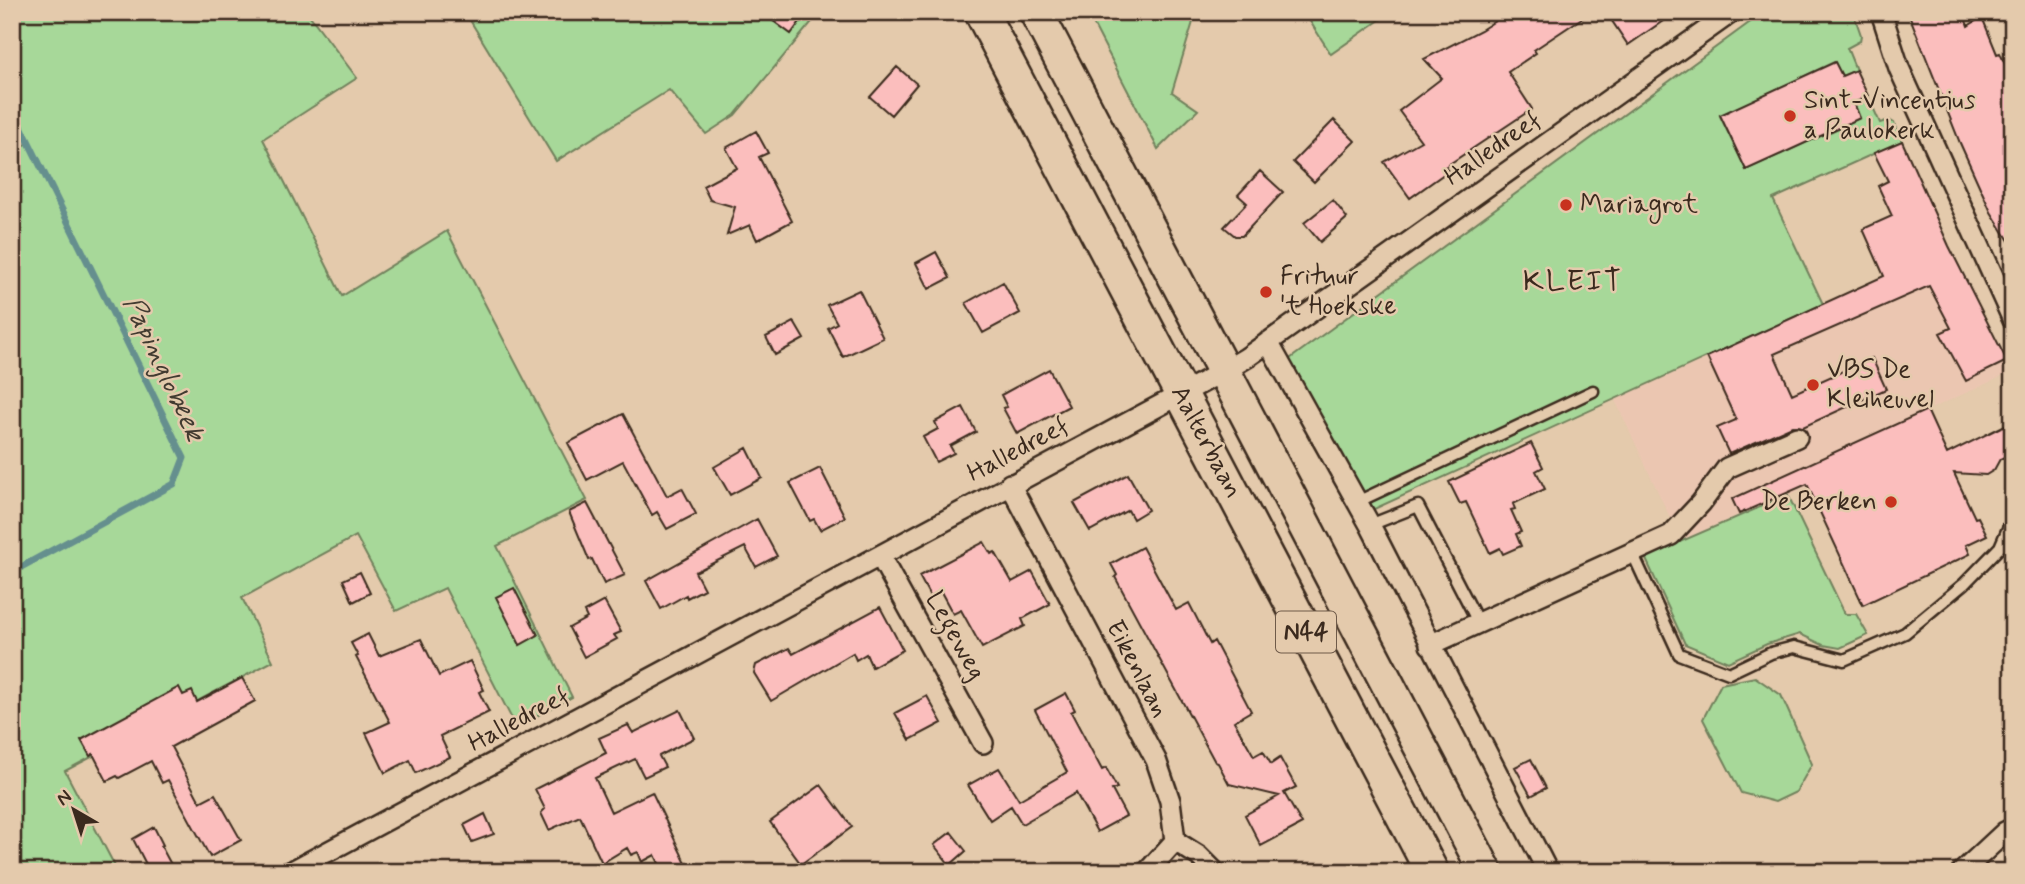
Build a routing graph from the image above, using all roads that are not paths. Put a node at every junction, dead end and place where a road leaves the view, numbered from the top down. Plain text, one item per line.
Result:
1 (981, 12) edge
2 (1036, 12) edge
3 (1732, 12) edge
4 (1881, 12) edge
5 (2013, 320) edge
6 (1268, 342) junction
7 (1224, 371) junction
8 (1593, 391) dead end
9 (1180, 392) junction
10 (1797, 437) dead end
11 (1010, 484) junction
12 (1357, 502) junction
13 (2013, 517) edge
14 (1370, 525) junction
15 (1632, 552) junction
16 (880, 556) junction
17 (1478, 622) junction
18 (1430, 645) junction
19 (982, 743) dead end
20 (2013, 828) edge
21 (1175, 841) junction
22 (290, 872) edge
23 (1147, 872) edge
24 (1215, 872) edge
25 (1432, 872) edge
26 (1486, 872) edge
27 (1548, 872) edge
28 (1962, 872) edge

1 - 9 highway, Aalterbaan / N44
2 - 7 highway, Aalterbaan / N44
3 - 6 street, Halledreef
4 - 5 street
6 - 7 street, Halledreef
6 - 12 street
7 - 9 street, Halledreef
7 - 26 highway, Aalterbaan / N44
8 - 12 lane
9 - 11 street, Halledreef
9 - 25 highway, Aalterbaan / N44
10 - 15 street
11 - 16 street, Halledreef
11 - 21 street, Eikenlaan
12 - 14 street
13 - 15 lane
14 - 17 lane
14 - 18 street
15 - 17 street
16 - 19 street, Legeweg
16 - 22 street, Halledreef
17 - 18 street
18 - 27 street
20 - 28 street
21 - 23 street
21 - 24 street

